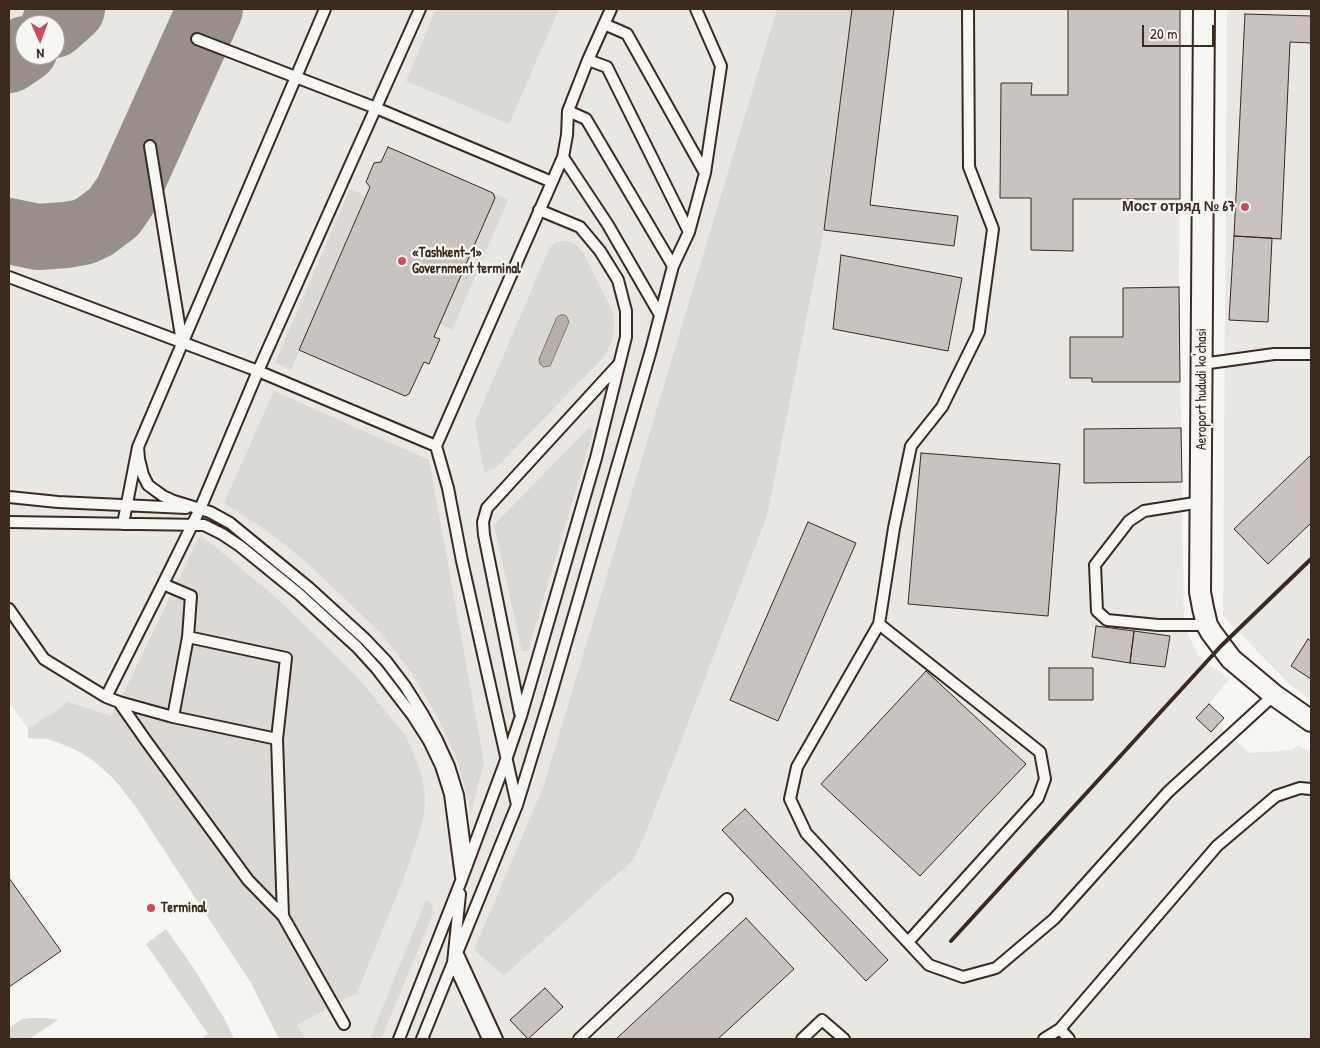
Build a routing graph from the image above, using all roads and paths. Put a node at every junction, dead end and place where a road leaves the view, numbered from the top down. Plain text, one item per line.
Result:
1 (325, 9) edge
2 (420, 9) edge
3 (611, 9) edge
4 (696, 9) edge
5 (968, 9) edge
6 (1204, 9) edge
7 (604, 24) junction
8 (197, 39) dead end
9 (588, 60) junction
10 (296, 77) junction
11 (376, 108) junction
12 (568, 111) junction
13 (150, 146) dead end
14 (563, 157) junction
15 (705, 173) junction
16 (552, 182) junction
17 (539, 210) junction
18 (689, 232) junction
19 (674, 266) junction
20 (9, 277) edge
21 (660, 316) junction
22 (183, 343) junction
23 (1311, 354) edge
24 (620, 363) junction
25 (1202, 364) junction
26 (258, 371) junction
27 (436, 446) junction
28 (138, 447) junction
29 (9, 496) edge
30 (1201, 502) junction
31 (126, 506) junction
32 (200, 509) junction
33 (9, 522) edge
34 (123, 524) junction
35 (192, 524) junction
36 (164, 584) junction
37 (9, 608) edge
38 (879, 624) junction
39 (1207, 625) junction
40 (188, 637) junction
41 (1274, 695) junction
42 (106, 697) junction
43 (119, 702) junction
44 (521, 716) junction
45 (173, 717) junction
46 (1311, 721) edge
47 (277, 739) junction
48 (506, 760) junction
49 (1311, 789) edge
50 (517, 805) junction
51 (467, 864) junction
52 (461, 881) junction
53 (726, 898) dead end
54 (283, 916) junction
55 (908, 942) junction
56 (457, 952) junction
57 (453, 963) junction
58 (344, 1024) dead end
59 (1060, 1030) junction
60 (399, 1039) edge
61 (422, 1039) edge
62 (488, 1039) edge
63 (497, 1039) edge
64 (579, 1039) edge
65 (802, 1039) edge
66 (844, 1039) edge
67 (1044, 1039) edge
68 (1069, 1039) edge

1 - 10 lane
2 - 11 lane
3 - 7 lane
4 - 15 lane
5 - 38 lane
6 - 25 street, Aeroport hududi ko'chasi
7 - 9 lane
7 - 15 lane
8 - 10 lane
9 - 12 lane
9 - 18 lane
10 - 11 lane
10 - 22 lane
11 - 16 lane
11 - 26 lane
12 - 14 lane
12 - 19 lane
13 - 22 lane
14 - 16 lane
14 - 21 lane
15 - 18 lane
16 - 17 lane
17 - 24 lane
17 - 27 lane
18 - 19 lane
19 - 21 lane
20 - 22 lane
21 - 50 lane
22 - 26 lane
22 - 28 lane
23 - 25 lane
24 - 44 lane
24 - 44 lane
25 - 30 street, Aeroport hududi ko'chasi
26 - 27 lane
26 - 32 lane
27 - 48 lane
28 - 31 lane
28 - 32 lane
29 - 31 lane
30 - 39 street, Aeroport hududi ko'chasi
30 - 39 lane
31 - 32 lane
31 - 34 lane
32 - 35 lane
32 - 51 lane
33 - 34 lane
34 - 35 lane
35 - 36 lane
35 - 52 lane
36 - 40 lane
36 - 42 lane
37 - 42 lane
38 - 55 lane
38 - 55 lane
39 - 41 street, Aeroport hududi ko'chasi
40 - 45 lane
40 - 47 lane
41 - 46 street, Aeroport hududi ko'chasi
41 - 55 lane
42 - 43 lane
43 - 45 lane
43 - 54 lane
44 - 48 lane
45 - 47 lane
47 - 54 lane
48 - 50 lane
48 - 51 lane
49 - 59 lane
50 - 56 lane
51 - 52 lane
51 - 56 lane
52 - 57 lane
52 - 60 lane
53 - 64 lane
54 - 58 lane
56 - 57 lane
56 - 63 lane
57 - 61 lane
57 - 62 lane
59 - 67 lane
59 - 68 lane
65 - 66 lane

